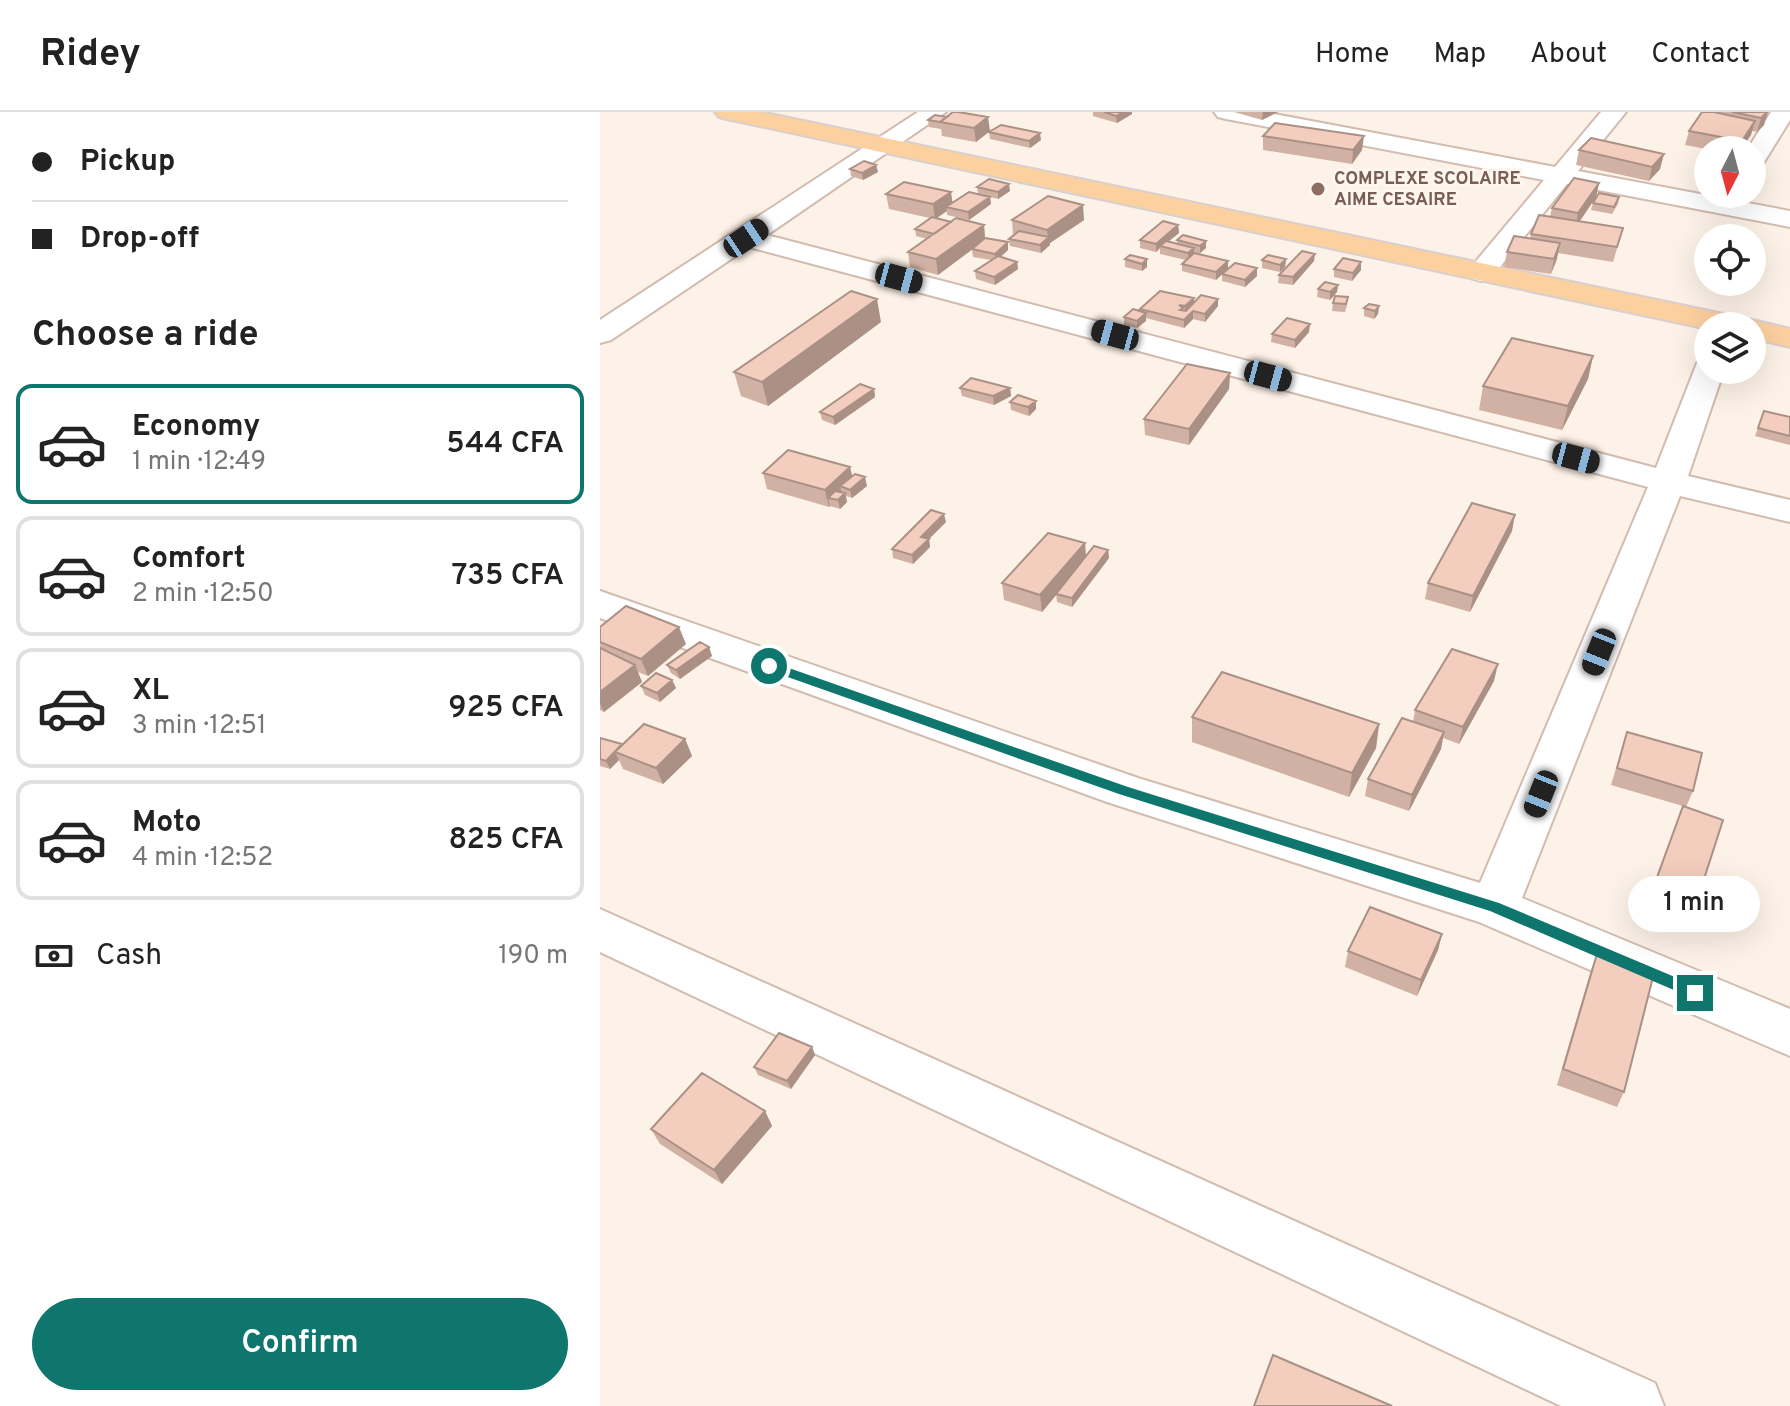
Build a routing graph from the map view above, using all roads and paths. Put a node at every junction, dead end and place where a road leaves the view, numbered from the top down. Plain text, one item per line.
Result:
1 (727, 112) edge
2 (934, 112) edge
3 (1226, 112) edge
4 (1614, 112) edge
5 (1783, 112) edge
6 (1766, 139) edge
7 (884, 146) junction
8 (1561, 176) junction
9 (1694, 195) edge
10 (1754, 208) edge
11 (1790, 219) edge
12 (746, 238) junction
13 (1481, 272) junction
14 (1694, 317) edge
15 (1766, 333) edge
16 (600, 334) edge
17 (1790, 338) edge
18 (1703, 384) edge
19 (1668, 482) junction
20 (1790, 511) edge
21 (600, 604) edge
22 (1494, 907) junction
23 (600, 929) edge
24 (1790, 1033) edge
25 (1632, 1406) edge

1 - 7 main road
2 - 7 street
3 - 8 street
4 - 8 street
5 - 6 street
7 - 12 street
7 - 13 main road
8 - 9 street
8 - 13 street
10 - 11 street
12 - 16 street
12 - 19 street
13 - 14 main road
15 - 17 main road
18 - 19 street
19 - 20 street
19 - 22 street
21 - 22 street
22 - 24 street
23 - 25 street

